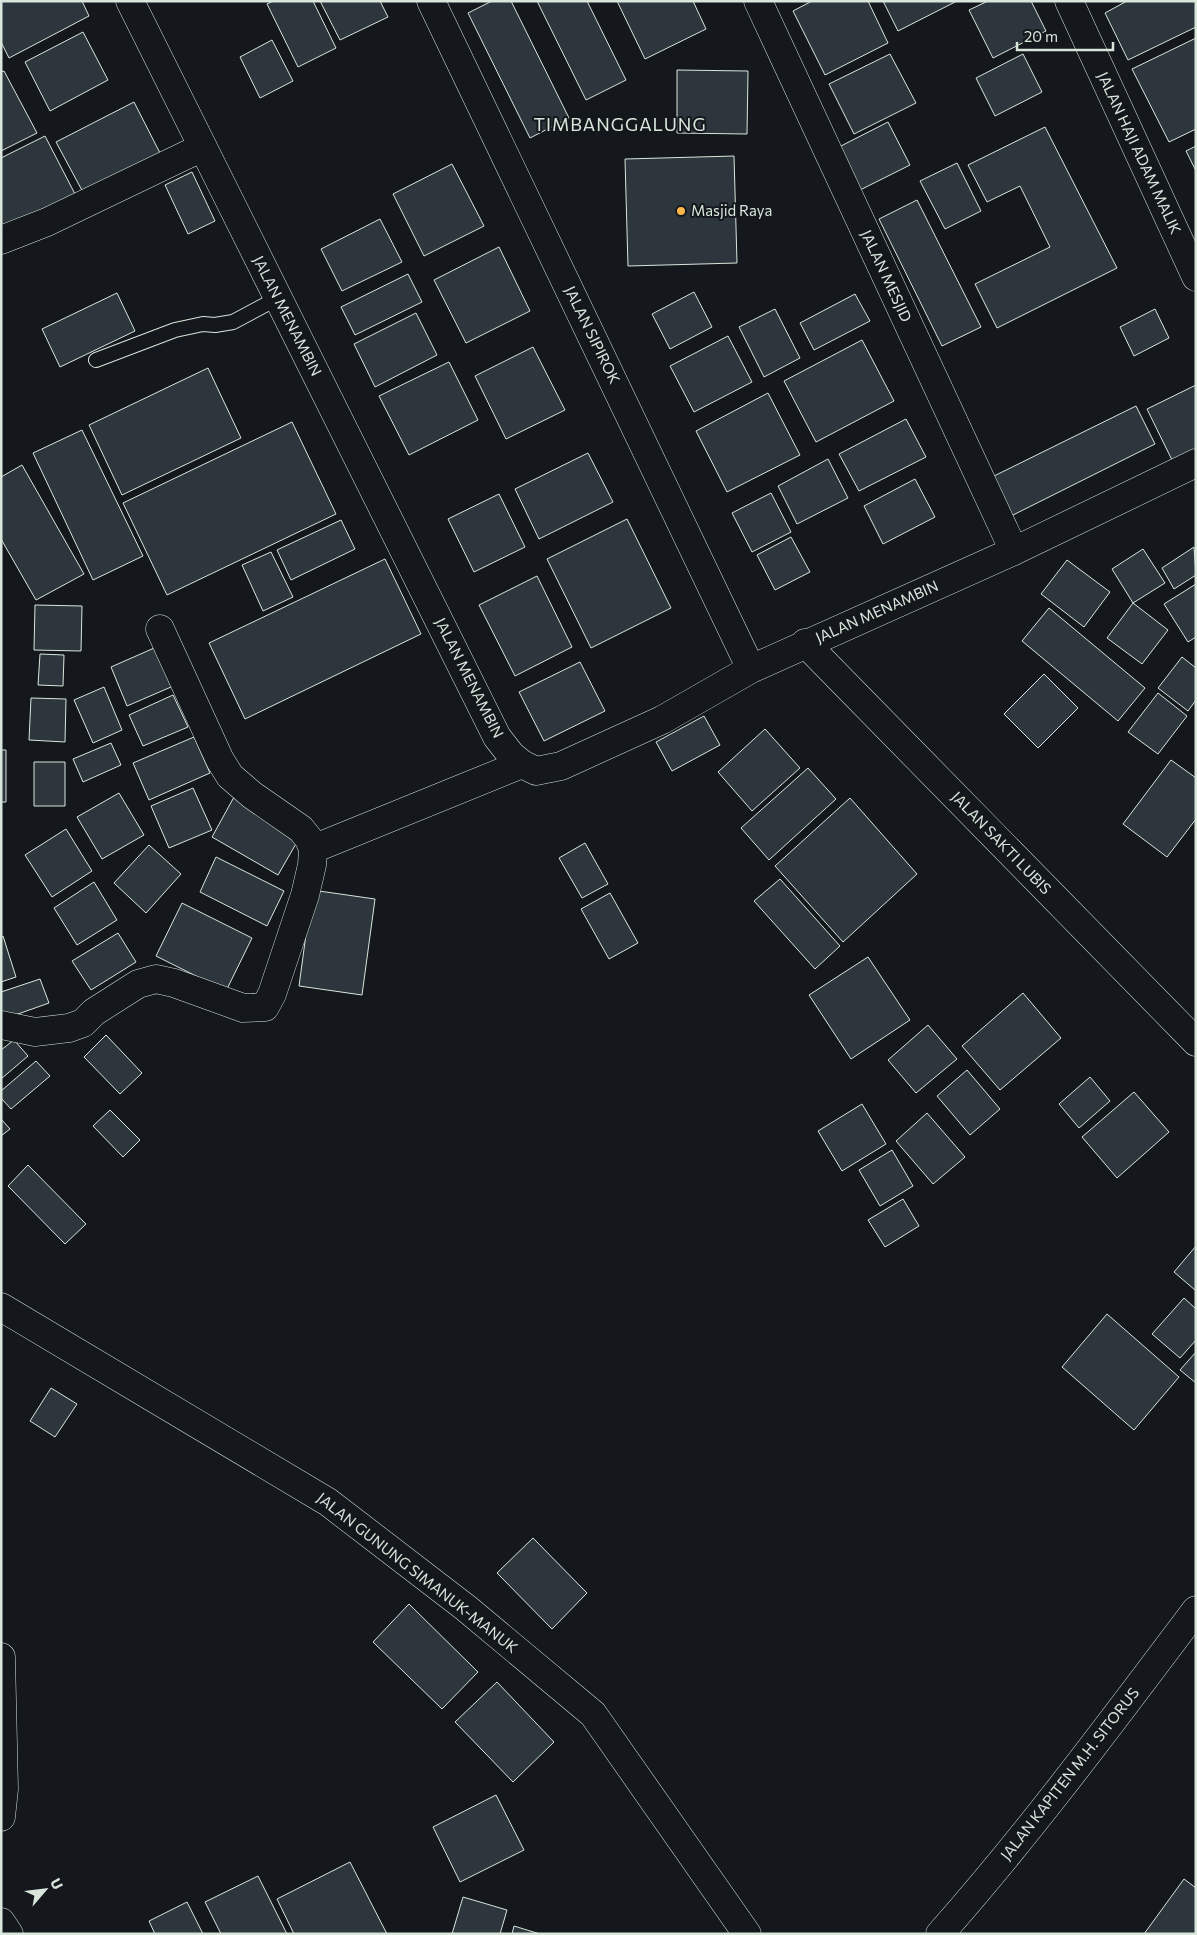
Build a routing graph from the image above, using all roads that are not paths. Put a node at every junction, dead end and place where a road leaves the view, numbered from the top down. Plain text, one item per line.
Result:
1 (130, 1) edge
2 (431, 1) edge
3 (758, 1) edge
4 (1069, 1) edge
5 (202, 147) junction
6 (1, 240) edge
7 (1196, 277) edge
8 (278, 298) junction
9 (96, 360) dead end
10 (1196, 463) edge
11 (1014, 551) junction
12 (160, 629) dead end
13 (806, 643) junction
14 (752, 669) junction
15 (522, 764) junction
16 (313, 849) junction
17 (1, 1024) edge
18 (1196, 1042) edge
19 (1, 1307) edge
20 (1196, 1610) edge
21 (1, 1657) edge
22 (1, 1817) edge
23 (1, 1922) edge
24 (9, 1934) edge
25 (747, 1934) edge
26 (940, 1934) edge

1 - 5 street, JALAN MENAMBIN
2 - 14 street, JALAN SIPIROK
3 - 11 street, JALAN MESJID
4 - 7 street, JALAN HAJI ADAM MALIK
5 - 6 street
5 - 8 street, JALAN MENAMBIN
8 - 9 lane
8 - 15 street, JALAN MENAMBIN
10 - 11 street, JALAN MENAMBIN
11 - 13 street, JALAN MENAMBIN
12 - 16 street
13 - 14 street, JALAN MENAMBIN
13 - 18 street, JALAN SAKTI LUBIS
14 - 15 street, JALAN MENAMBIN
15 - 16 street
16 - 17 street
19 - 25 street, JALAN GUNUNG SIMANUK-MANUK
20 - 26 street, JALAN KAPITEN M.H. SITORUS
21 - 22 street
23 - 24 street

